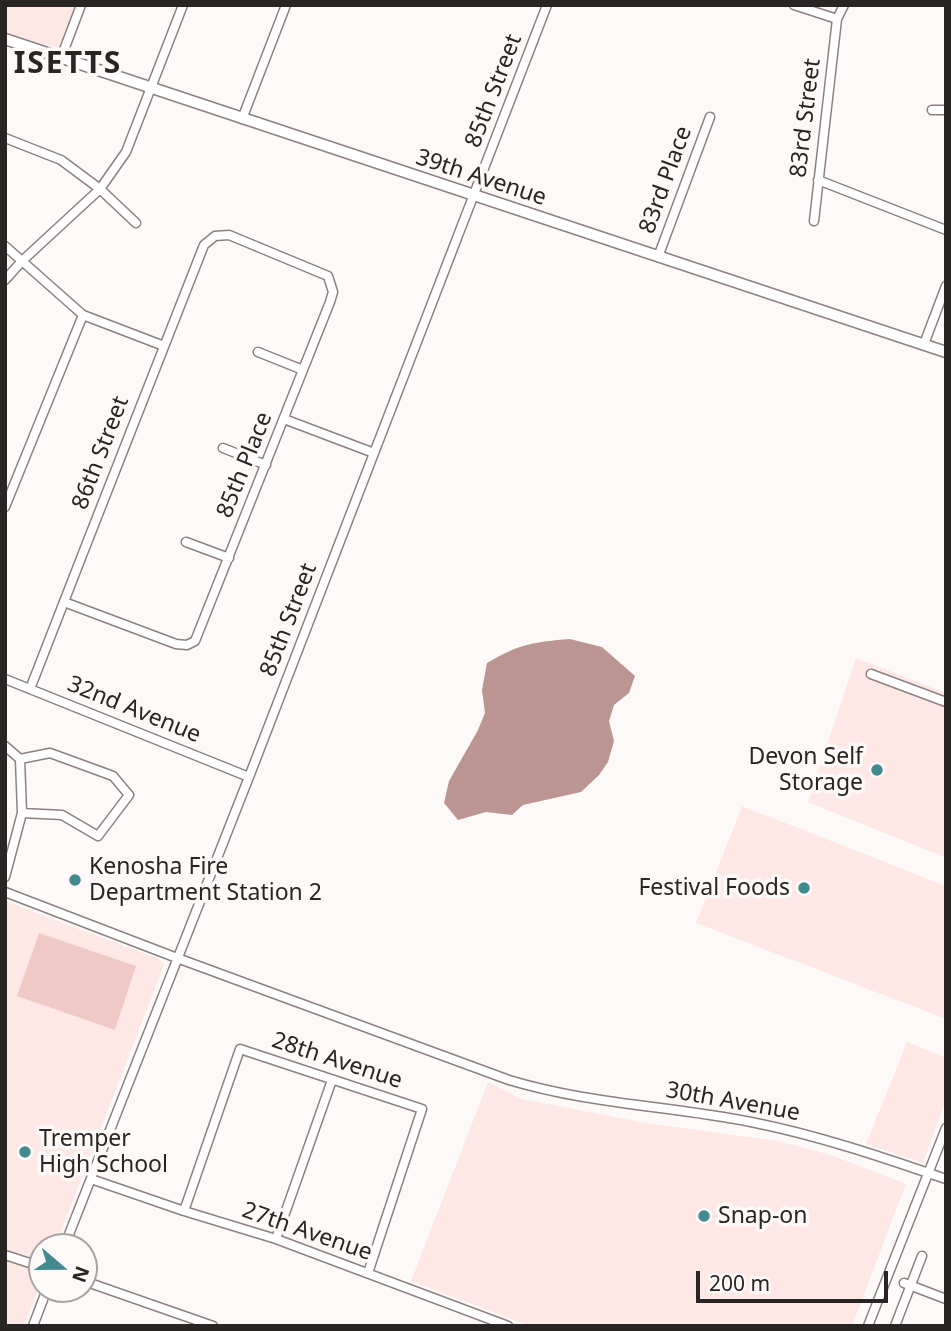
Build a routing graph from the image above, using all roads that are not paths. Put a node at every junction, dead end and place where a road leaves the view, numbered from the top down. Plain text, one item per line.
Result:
1 (81, 5) edge
2 (183, 5) edge
3 (286, 5) edge
4 (547, 5) edge
5 (794, 5) edge
6 (844, 5) edge
7 (837, 19) junction
8 (5, 39) edge
9 (61, 58) junction
10 (150, 88) junction
11 (932, 110) dead end
12 (946, 110) edge
13 (710, 117) dead end
14 (242, 119) junction
15 (5, 138) edge
16 (818, 180) junction
17 (100, 189) junction
18 (474, 195) junction
19 (814, 221) dead end
20 (136, 223) dead end
21 (946, 230) edge
22 (5, 246) edge
23 (658, 257) junction
24 (22, 261) junction
25 (5, 280) edge
26 (332, 282) joint
27 (946, 286) edge
28 (83, 315) junction
29 (924, 344) junction
30 (164, 346) junction
31 (258, 352) dead end
32 (946, 352) edge
33 (303, 370) junction
34 (284, 419) junction
35 (223, 448) dead end
36 (374, 453) junction
37 (266, 465) junction
38 (8, 491) edge
39 (5, 507) edge
40 (186, 542) dead end
41 (229, 558) junction
42 (64, 602) junction
43 (870, 674) dead end
44 (5, 679) edge
45 (30, 689) junction
46 (946, 702) edge
47 (5, 746) edge
48 (20, 759) junction
49 (249, 777) junction
50 (22, 813) junction
51 (5, 877) edge
52 (5, 892) edge
53 (177, 958) junction
54 (332, 1080) junction
55 (946, 1128) edge
56 (929, 1173) junction
57 (91, 1179) junction
58 (946, 1179) edge
59 (184, 1211) junction
60 (70, 1233) edge
61 (276, 1239) junction
62 (5, 1255) edge
63 (922, 1255) dead end
64 (28, 1262) edge
65 (368, 1273) junction
66 (907, 1284) junction
67 (98, 1286) edge
68 (946, 1299) edge
69 (42, 1303) edge
70 (33, 1326) edge
71 (213, 1326) edge
72 (508, 1326) edge
73 (868, 1326) edge
74 (895, 1326) edge

1 - 9 street
2 - 10 street
3 - 14 street
4 - 18 street, 85th Street
5 - 7 street
6 - 7 street, 83rd Street
7 - 16 street, 83rd Street
8 - 9 main road, 39th Avenue
9 - 10 main road, 39th Avenue
10 - 14 main road, 39th Avenue
10 - 17 street
11 - 12 street
13 - 23 street, 83rd Place
14 - 18 main road, 39th Avenue
15 - 17 street
16 - 19 street, 83rd Street
16 - 21 street
17 - 20 street
17 - 24 street
18 - 23 main road, 39th Avenue
18 - 36 street, 85th Street
22 - 24 street
23 - 29 main road, 39th Avenue
24 - 25 street
24 - 28 street
26 - 30 street, 86th Street
26 - 33 street, 85th Place
27 - 29 street
28 - 30 street
28 - 38 street
29 - 32 main road, 39th Avenue
30 - 42 street, 86th Street
31 - 33 street
33 - 34 street, 85th Place
34 - 36 street
34 - 37 street, 85th Place
35 - 37 street
36 - 49 street, 85th Street
37 - 41 street, 85th Place
38 - 39 street
40 - 41 street
41 - 42 street, 85th Place
42 - 45 street, 86th Street
43 - 46 street
44 - 45 street, 32nd Avenue
45 - 49 street, 32nd Avenue
47 - 48 street
48 - 50 street
48 - 50 street
49 - 53 street, 85th Street
50 - 51 street
52 - 53 street, 30th Avenue
53 - 56 street, 30th Avenue
53 - 57 street, 85th Street
54 - 59 street, 28th Avenue
54 - 61 street
54 - 65 street, 28th Avenue
55 - 56 street
56 - 58 street, 30th Avenue
56 - 73 street
57 - 59 street, 27th Avenue
57 - 60 street, 85th Street
59 - 61 street, 27th Avenue
61 - 65 street, 27th Avenue
62 - 64 street
63 - 66 street
65 - 72 street, 27th Avenue
66 - 68 street
66 - 74 street
67 - 71 street
69 - 70 street

